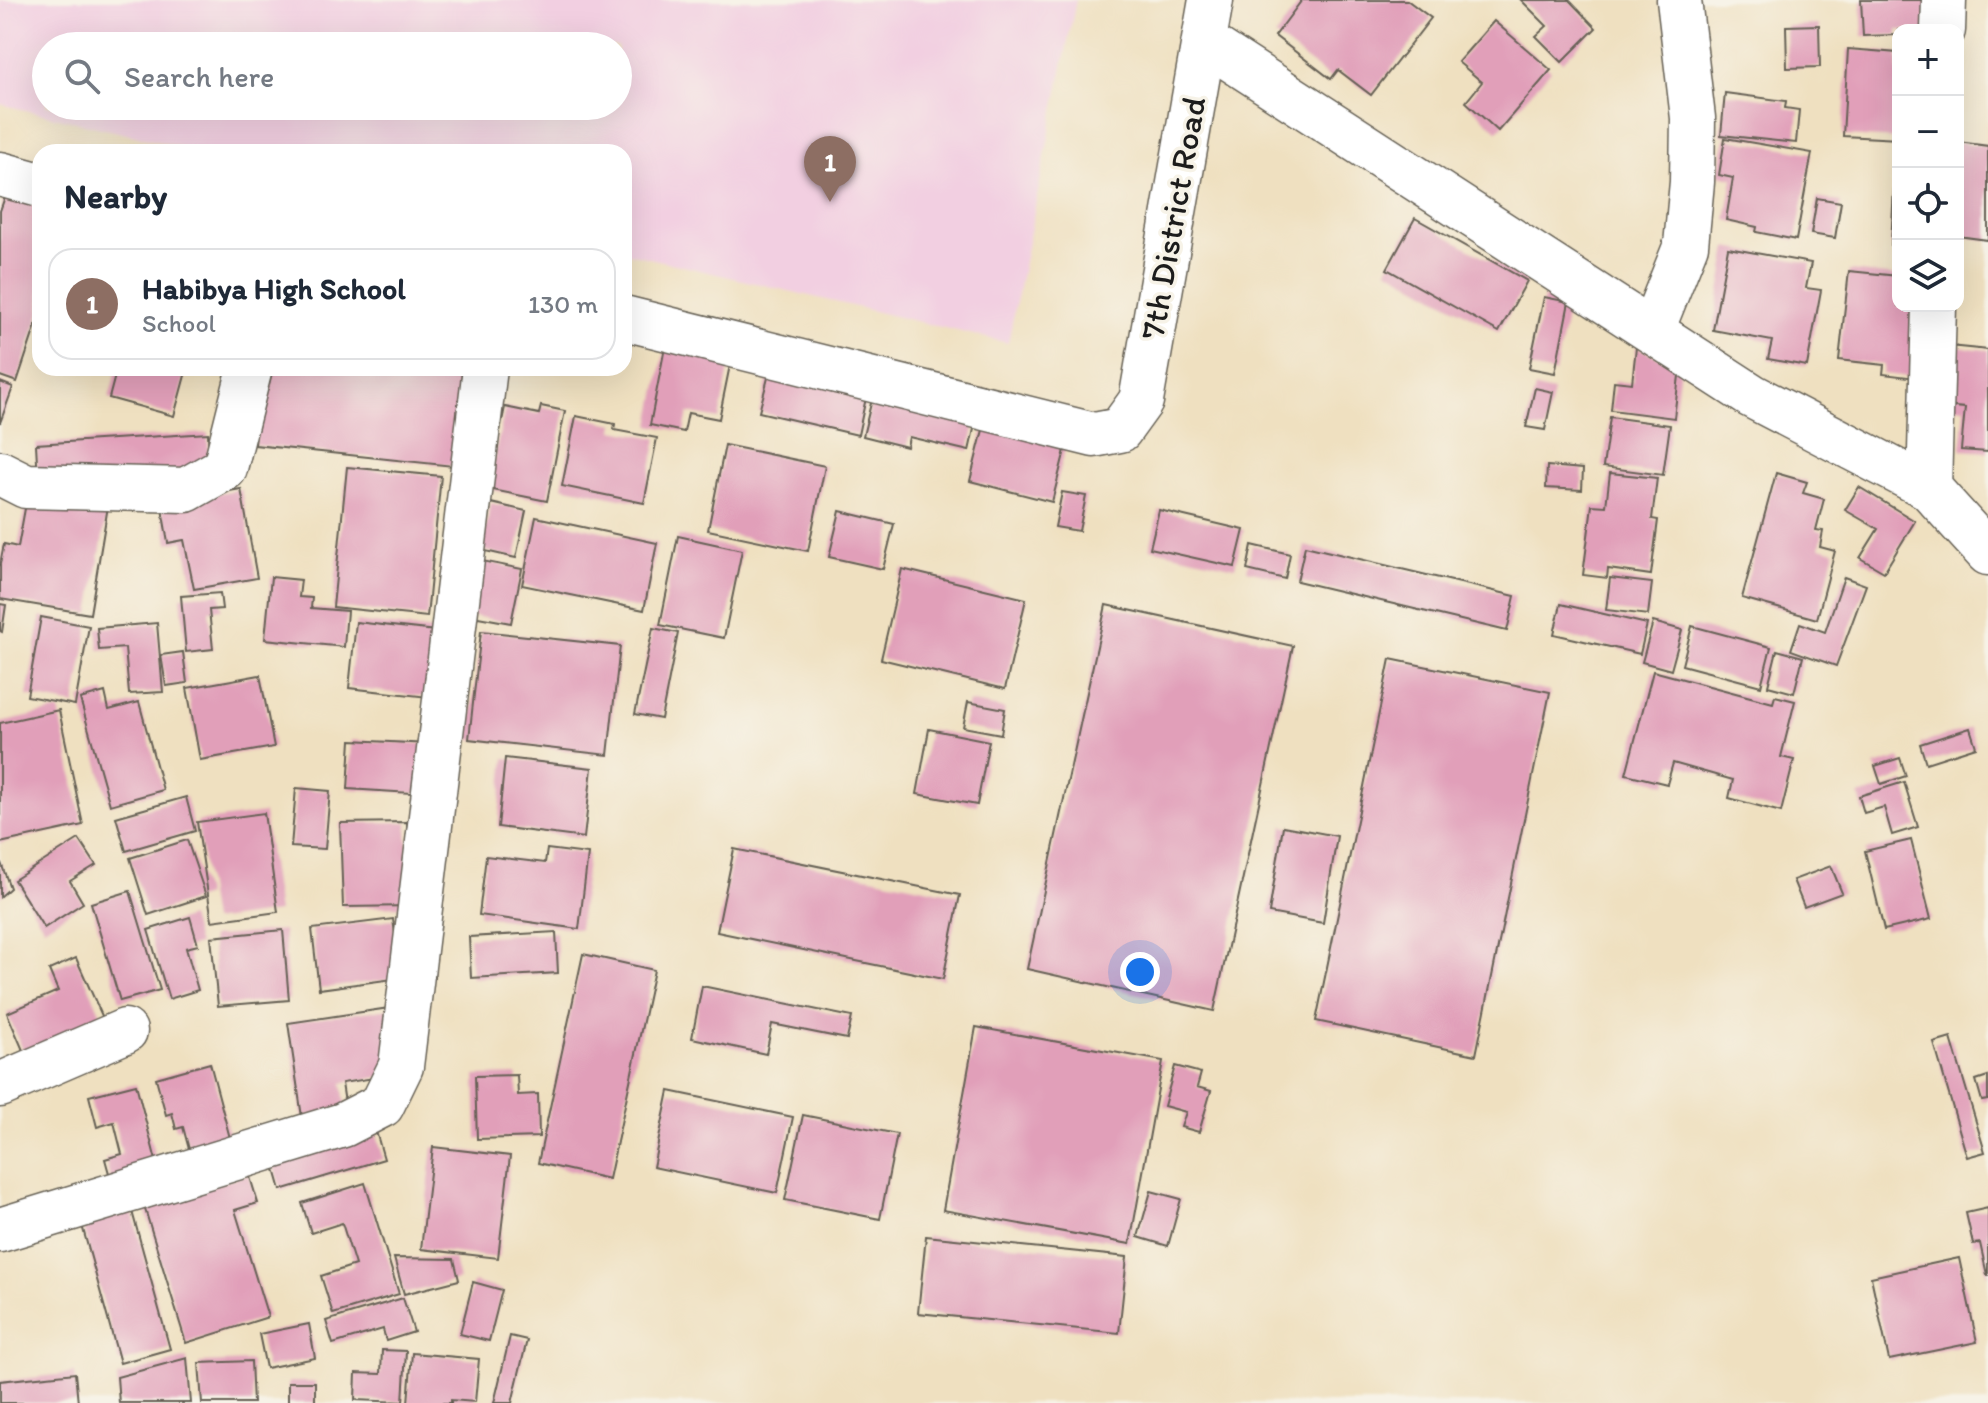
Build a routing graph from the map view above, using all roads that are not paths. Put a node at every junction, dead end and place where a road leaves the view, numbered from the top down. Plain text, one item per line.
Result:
1 (1679, 0) edge
2 (1944, 0) edge
3 (1208, 21) edge
4 (1943, 24) edge
5 (0, 174) edge
6 (32, 183) edge
7 (1934, 312) edge
8 (632, 320) edge
9 (1652, 330) junction
10 (248, 376) edge
11 (484, 376) edge
12 (0, 473) edge
13 (1929, 488) junction
14 (1988, 553) edge
15 (125, 1031) dead end
16 (0, 1085) edge
17 (0, 1230) edge

1 - 9 street
2 - 4 street
3 - 8 street, 7th District Road
3 - 9 street
5 - 6 street
7 - 13 street
9 - 13 street
10 - 12 street
11 - 17 street
13 - 14 street
15 - 16 street

